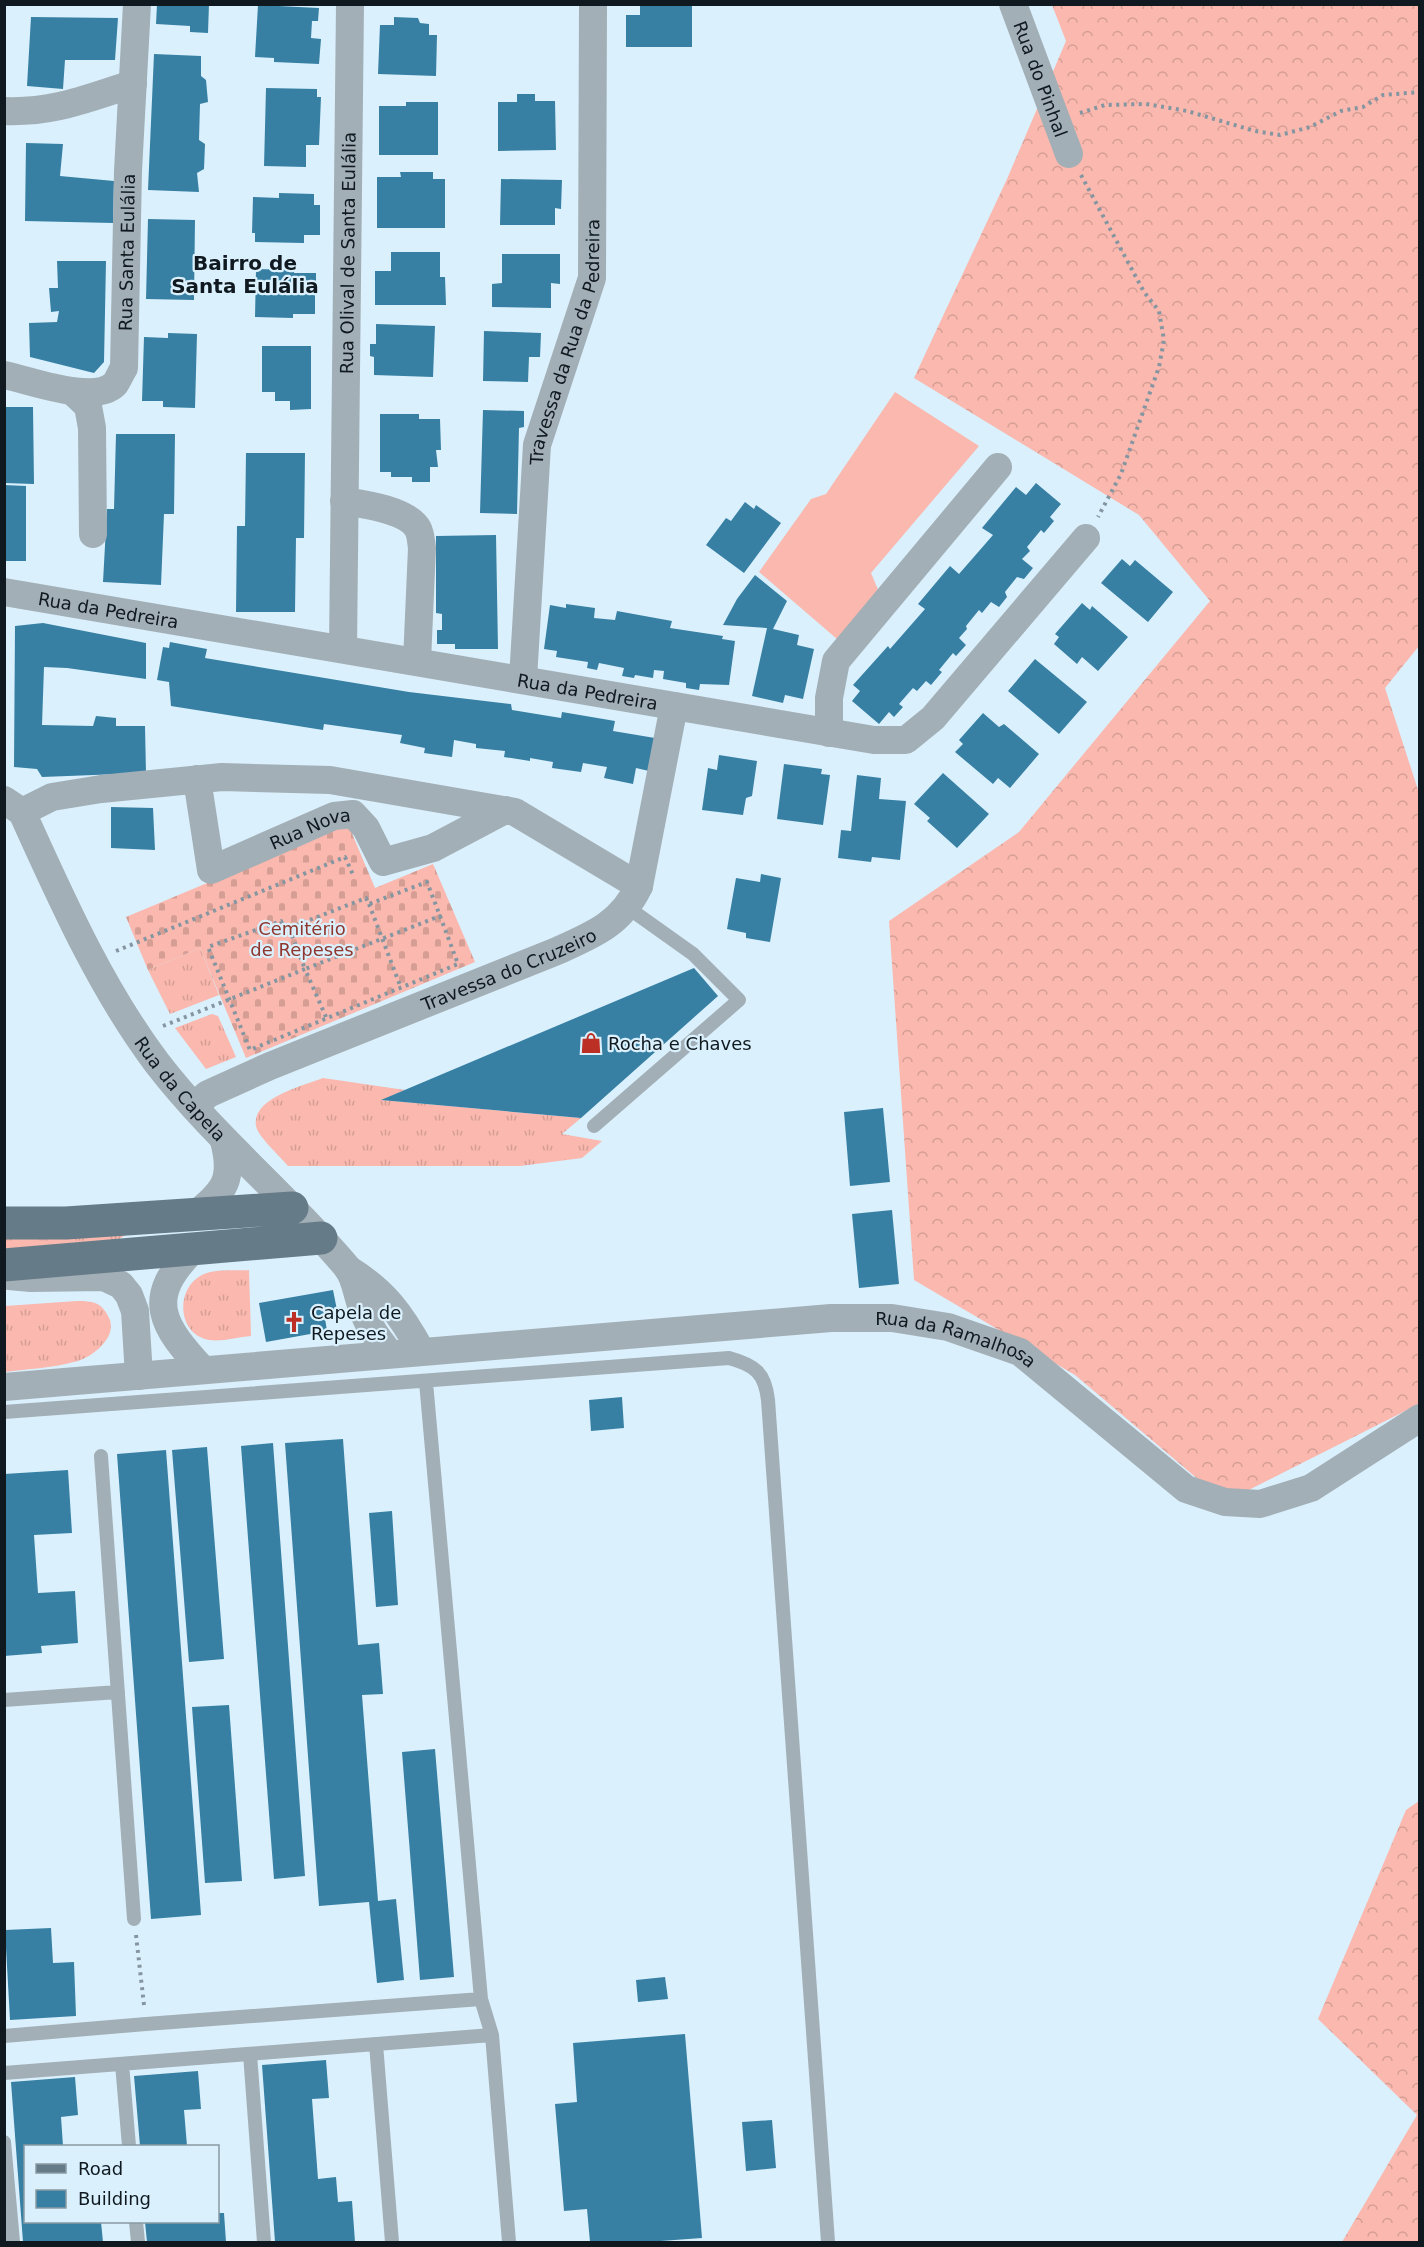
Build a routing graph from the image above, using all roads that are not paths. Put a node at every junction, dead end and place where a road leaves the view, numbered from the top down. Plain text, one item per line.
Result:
1 (137, 4) edge
2 (350, 4) edge
3 (593, 4) edge
4 (1013, 4) edge
5 (133, 84) junction
6 (4, 111) edge
7 (1066, 144) road end
8 (4, 375) edge
9 (73, 392) junction
10 (998, 467) dead end
11 (344, 501) junction
12 (93, 534) dead end
13 (1086, 538) road end
14 (4, 592) edge
15 (343, 649) junction
16 (417, 662) junction
17 (523, 679) junction
18 (674, 706) junction
19 (829, 733) junction
20 (197, 779) junction
21 (13, 806) edge
22 (505, 810) junction
23 (633, 896) junction
24 (194, 1106) junction
25 (594, 1126) dead end
26 (224, 1141) junction
27 (196, 1214) junction
28 (304, 1220) junction
29 (4, 1223) edge
30 (194, 1250) junction
31 (116, 1255) junction
32 (4, 1265) edge
33 (348, 1269) junction
34 (4, 1275) edge
35 (420, 1351) junction
36 (390, 1354) junction
37 (203, 1370) junction
38 (139, 1376) junction
39 (426, 1382) junction
40 (4, 1387) edge
41 (4, 1412) edge
42 (1419, 1418) edge
43 (101, 1456) dead end
44 (118, 1692) junction
45 (4, 1700) edge
46 (134, 1920) road end
47 (481, 1999) junction
48 (492, 2035) junction
49 (4, 2036) edge
50 (376, 2044) junction
51 (250, 2054) junction
52 (122, 2064) junction
53 (4, 2073) edge
54 (4, 2142) edge
55 (129, 2145) edge
56 (136, 2223) edge
57 (13, 2242) edge
58 (138, 2242) edge
59 (264, 2242) edge
60 (393, 2242) edge
61 (509, 2242) edge
62 (828, 2242) edge

1 - 5 street, Rua Santa Eulália
2 - 11 street, Rua Olival de Santa Eulália
3 - 17 street, Travessa da Rua da Pedreira
4 - 7 street, Rua do Pinhal
5 - 6 street
5 - 9 street, Rua Santa Eulália
8 - 9 street, Rua Santa Eulália
9 - 12 street
10 - 19 street
11 - 15 street, Rua Olival de Santa Eulália
11 - 16 street
13 - 19 street, Rua da Pedreira
14 - 15 street, Rua da Pedreira
15 - 16 street, Rua da Pedreira
16 - 17 street, Rua da Pedreira
17 - 18 street, Rua da Pedreira
18 - 19 street, Rua da Pedreira
18 - 23 street
20 - 21 street
20 - 22 street
20 - 22 street, Rua Nova
21 - 24 street, Rua da Capela
22 - 23 street
23 - 24 street, Travessa do Cruzeiro
23 - 25 lane
24 - 26 street, Rua da Capela
26 - 27 street
26 - 28 street, Rua da Capela
27 - 28 main road
27 - 29 main road
28 - 30 main road
28 - 31 street
28 - 33 street, Rua da Capela
30 - 31 main road
30 - 37 street
31 - 32 main road
33 - 35 street
33 - 36 street, Rua da Capela
34 - 38 street
35 - 36 street, Rua da Ramalhosa
35 - 42 street, Rua da Ramalhosa
36 - 37 street, Rua da Ramalhosa
37 - 38 street, Rua da Ramalhosa
38 - 40 street, Rua da Ramalhosa
39 - 41 lane
39 - 47 lane
39 - 62 lane
43 - 44 lane
44 - 45 lane
44 - 46 lane
47 - 48 lane
47 - 49 lane
48 - 50 lane
48 - 61 lane
50 - 51 lane
50 - 60 lane
51 - 52 lane
51 - 59 lane
52 - 53 lane
52 - 55 lane
54 - 57 lane
56 - 58 lane

